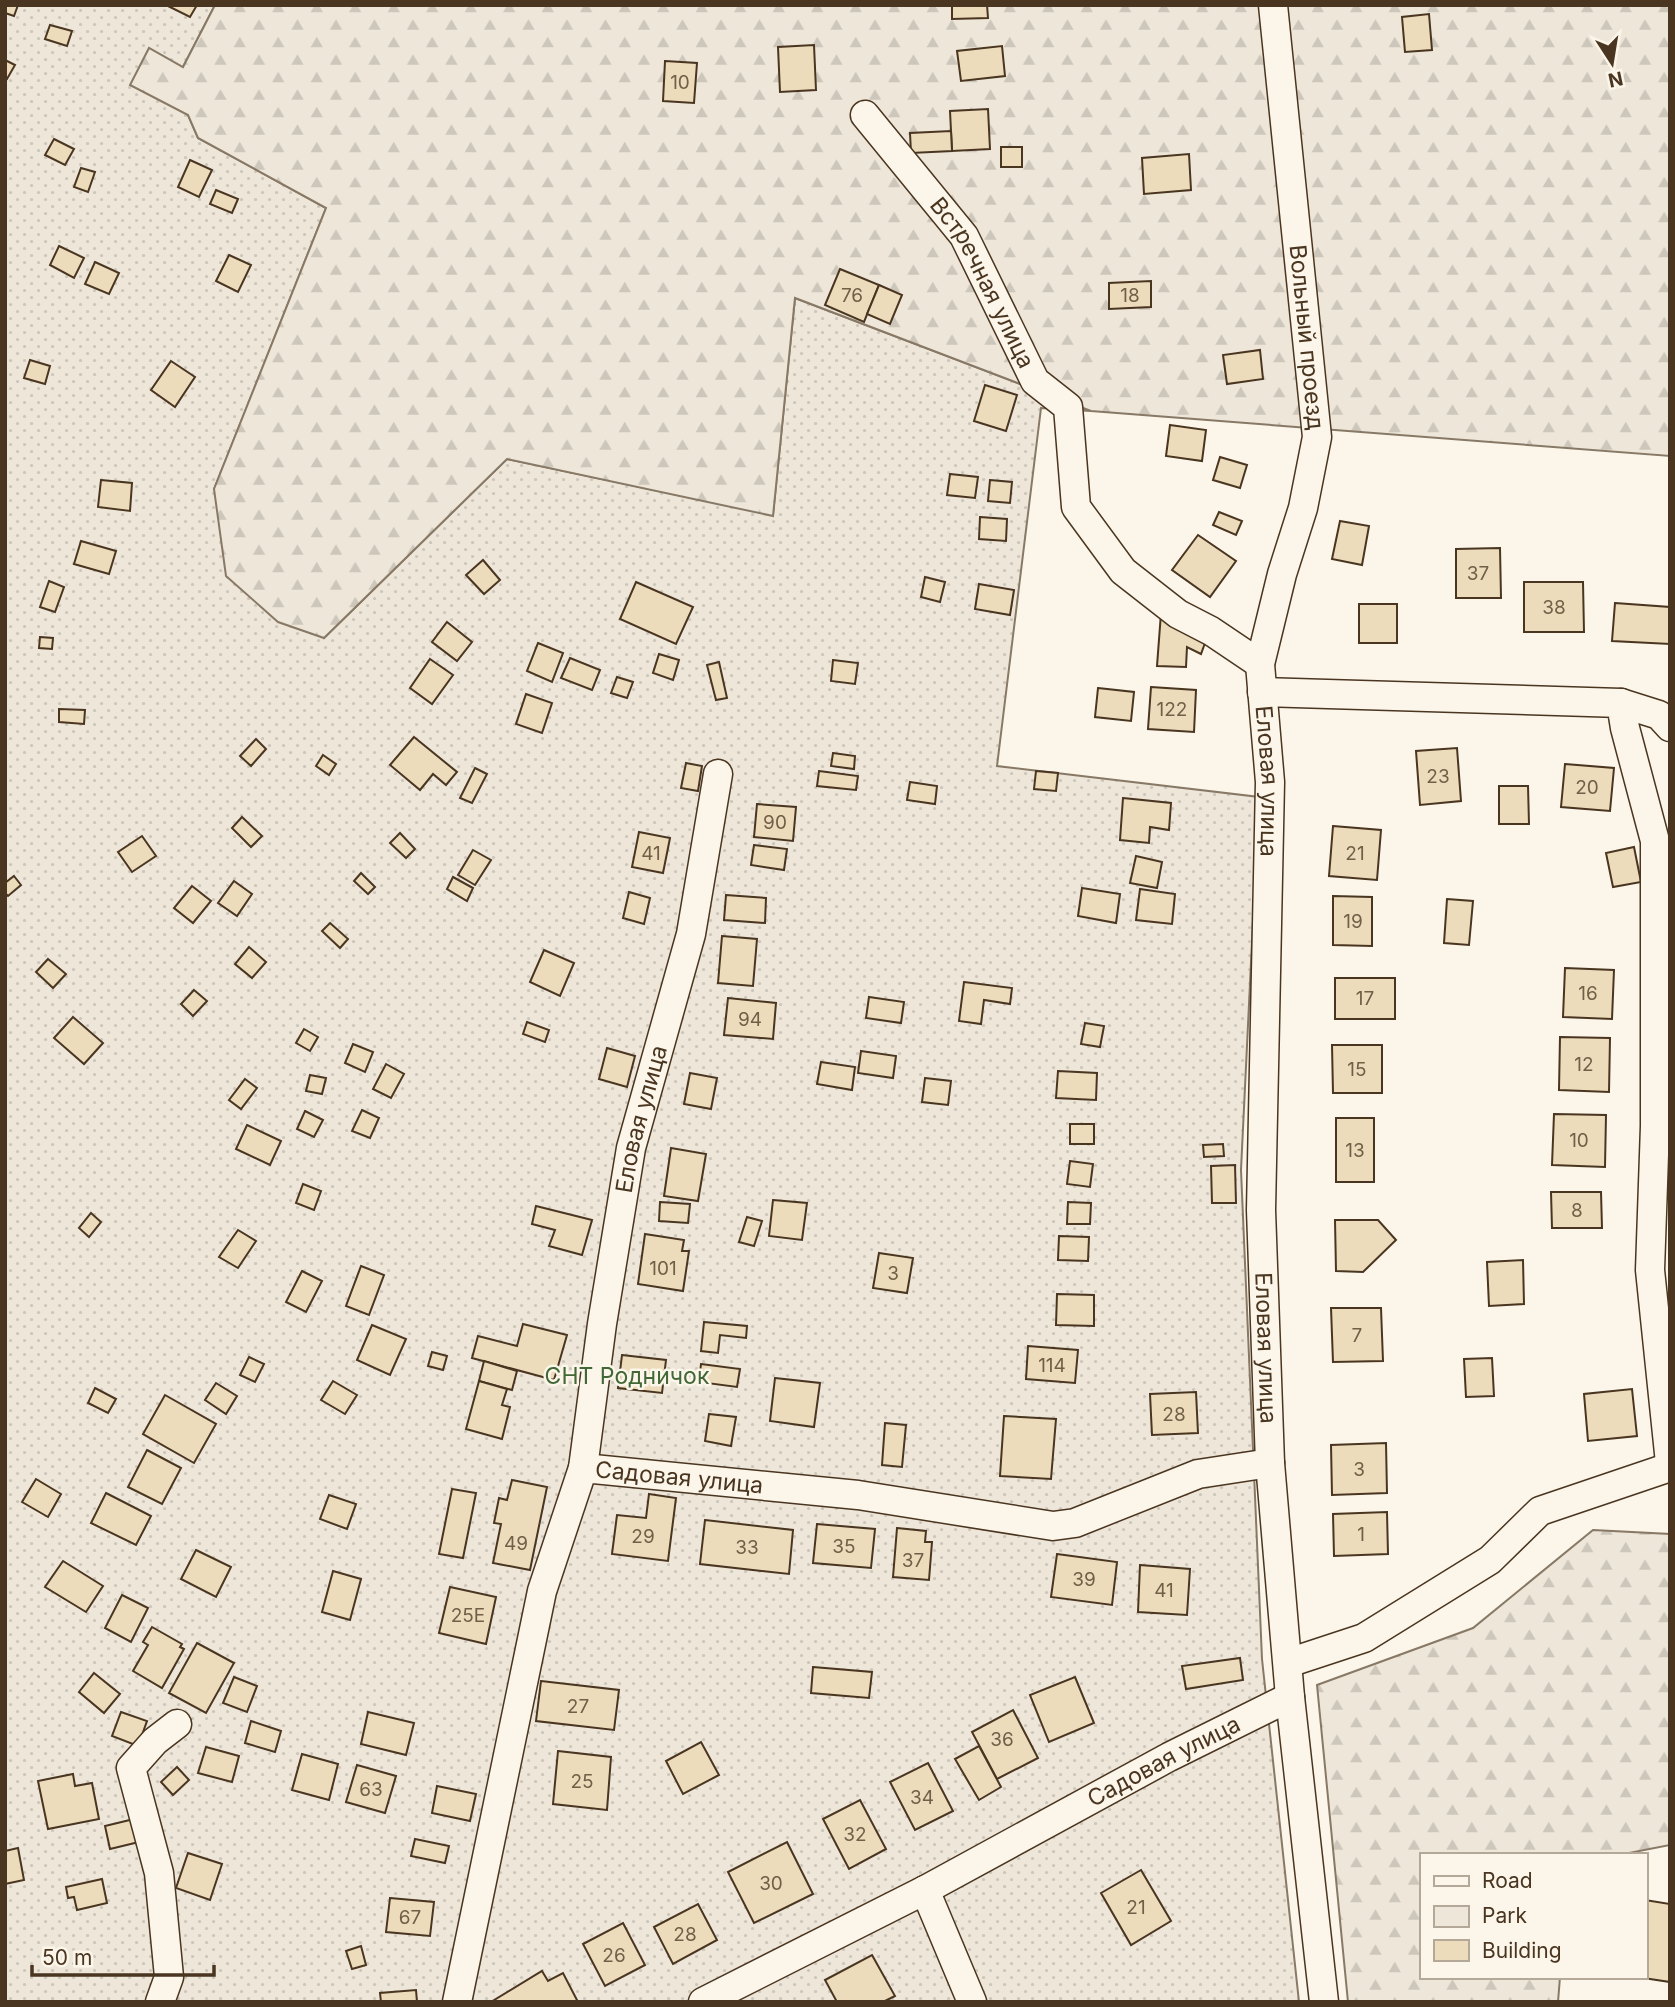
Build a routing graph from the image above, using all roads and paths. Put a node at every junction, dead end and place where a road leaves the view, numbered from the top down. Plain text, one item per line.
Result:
1 (1273, 5) edge
2 (865, 115) dead end
3 (1260, 664) junction
4 (1262, 692) junction
5 (1621, 703) junction
6 (1670, 727) edge
7 (718, 774) dead end
8 (1270, 1463) junction
9 (1670, 1465) edge
10 (583, 1468) junction
11 (1288, 1663) junction
12 (1290, 1697) junction
13 (177, 1724) dead end
14 (925, 1890) junction
15 (160, 2002) edge
16 (457, 2002) edge
17 (703, 2002) edge
18 (972, 2002) edge
19 (1324, 2002) edge

1 - 3 street, Вольный проезд
2 - 3 street, Встречная улица
3 - 4 street, Еловая улица
4 - 5 street, Еловая улица
4 - 8 street, Еловая улица
5 - 6 street, Еловая улица
5 - 9 street
7 - 10 street, Еловая улица
8 - 10 street, Садовая улица
8 - 11 street, Еловая улица
9 - 11 street
10 - 16 street, Садовая улица
11 - 12 street, Еловая улица
12 - 14 street, Садовая улица
12 - 19 street, Еловая улица
13 - 15 street
14 - 17 street, Садовая улица
14 - 18 street

